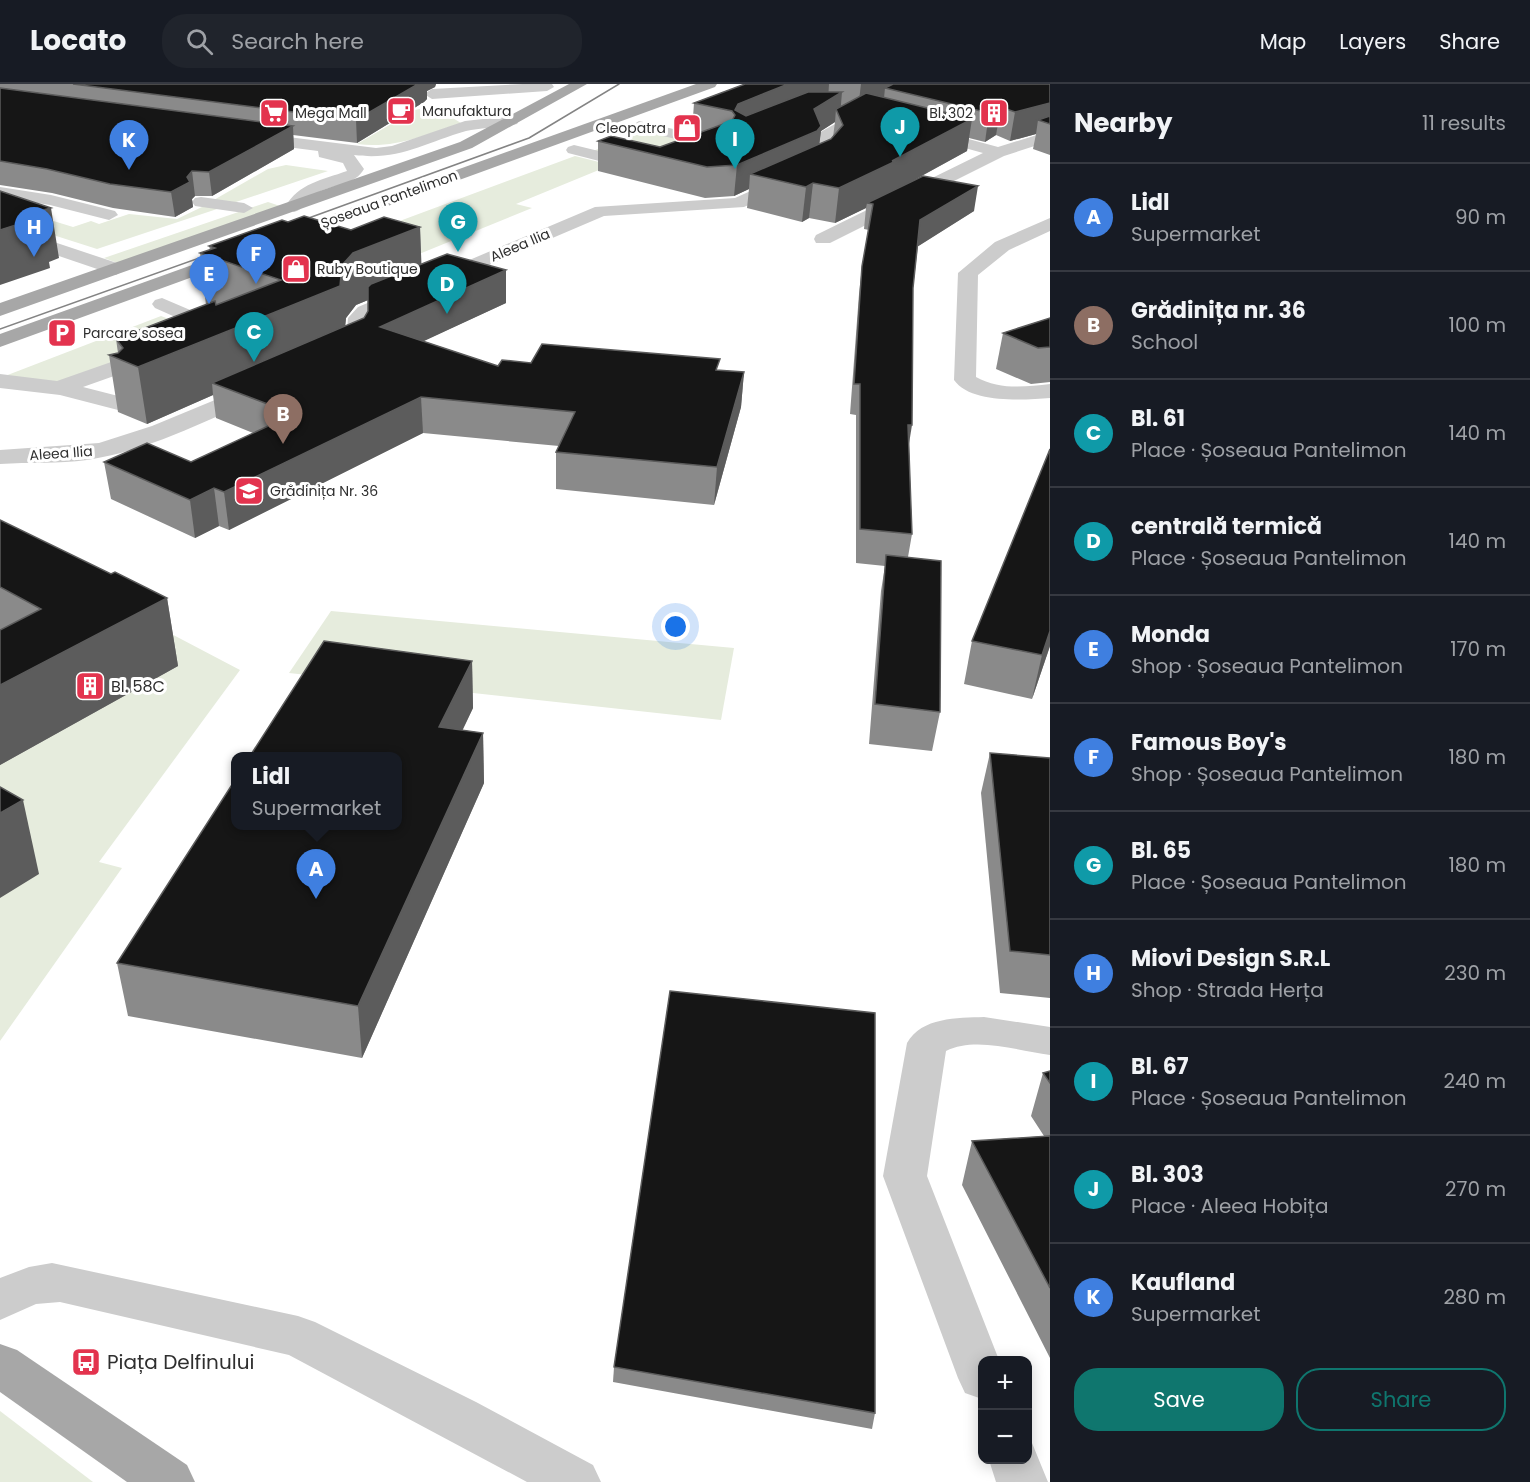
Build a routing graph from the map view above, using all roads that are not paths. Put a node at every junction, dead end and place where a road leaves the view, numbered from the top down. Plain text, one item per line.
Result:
1 (580, 84) edge
2 (710, 84) edge
3 (934, 84) edge
4 (547, 87) dead end
5 (836, 110) edge
6 (863, 115) junction
7 (512, 121) junction
8 (885, 121) edge
9 (485, 122) dead end
10 (639, 126) dead end
11 (908, 127) edge
12 (1050, 136) edge
13 (574, 150) dead end
14 (998, 152) junction
15 (690, 158) edge
16 (313, 164) dead end
17 (352, 170) dead end
18 (645, 181) edge
19 (24, 184) edge
20 (3, 192) edge
21 (615, 194) dead end
22 (201, 202) dead end
23 (294, 207) junction
24 (244, 208) dead end
25 (601, 211) junction
26 (109, 215) dead end
27 (1048, 225) edge
28 (0, 230) edge
29 (823, 239) dead end
30 (218, 261) junction
31 (116, 268) junction
32 (243, 270) edge
33 (162, 304) dead end
34 (0, 310) edge
35 (0, 341) edge
36 (318, 362) edge
37 (0, 381) edge
38 (276, 381) edge
39 (59, 388) junction
40 (1050, 391) edge
41 (171, 427) junction
42 (0, 457) edge
43 (1050, 1041) edge
44 (0, 1300) edge
45 (0, 1365) edge
46 (978, 1368) edge
47 (1015, 1464) edge
48 (169, 1482) edge
49 (575, 1482) edge
50 (1022, 1482) edge

1 - 7 main road, Șoseaua Pantelimon
2 - 30 main road, Șoseaua Pantelimon
3 - 6 street, Aleea Ilia
4 - 9 street
5 - 6 street
6 - 8 street
6 - 25 street, Aleea Ilia
7 - 23 main road, Șoseaua Pantelimon
7 - 23 street
10 - 15 street
11 - 14 street
12 - 14 street
13 - 18 street
14 - 29 street
16 - 17 street
19 - 20 street
20 - 26 street
21 - 25 street
22 - 24 street
23 - 31 main road, Șoseaua Pantelimon
25 - 36 street, Aleea Ilia
27 - 40 street
28 - 31 street
30 - 32 street
30 - 35 main road, Șoseaua Pantelimon
31 - 34 main road, Șoseaua Pantelimon
33 - 39 street
37 - 39 street
38 - 41 street, Aleea Ilia
39 - 41 street
41 - 42 street, Aleea Ilia
43 - 46 street
44 - 49 street
45 - 48 main road
47 - 50 street

